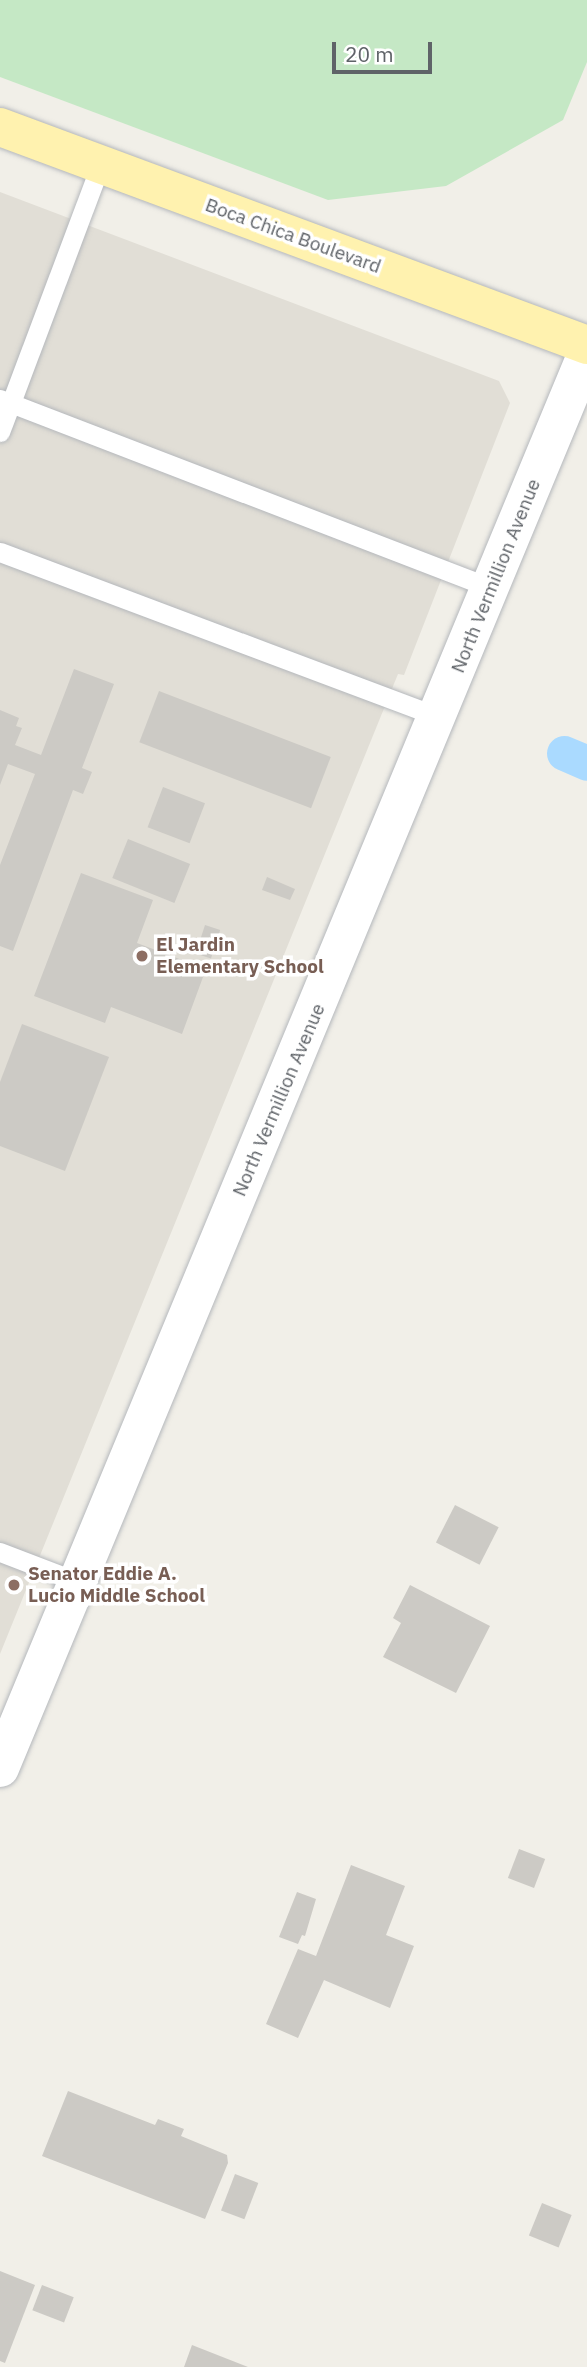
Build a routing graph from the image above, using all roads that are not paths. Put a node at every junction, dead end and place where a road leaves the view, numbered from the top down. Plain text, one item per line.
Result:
1 (0, 127) edge
2 (101, 164) junction
3 (587, 345) edge
4 (587, 353) edge
5 (6, 401) edge
6 (0, 432) edge
7 (0, 552) edge
8 (491, 588) junction
9 (438, 718) junction
10 (0, 1552) edge
11 (78, 1582) junction
12 (0, 1768) edge

1 - 2 main road, Boca Chica Boulevard
2 - 3 main road, Boca Chica Boulevard
2 - 5 lane
4 - 8 street, North Vermillion Avenue
5 - 6 lane
5 - 8 lane
7 - 9 lane
8 - 9 street, North Vermillion Avenue
9 - 11 street, North Vermillion Avenue
10 - 11 lane
11 - 12 street, North Vermillion Avenue

